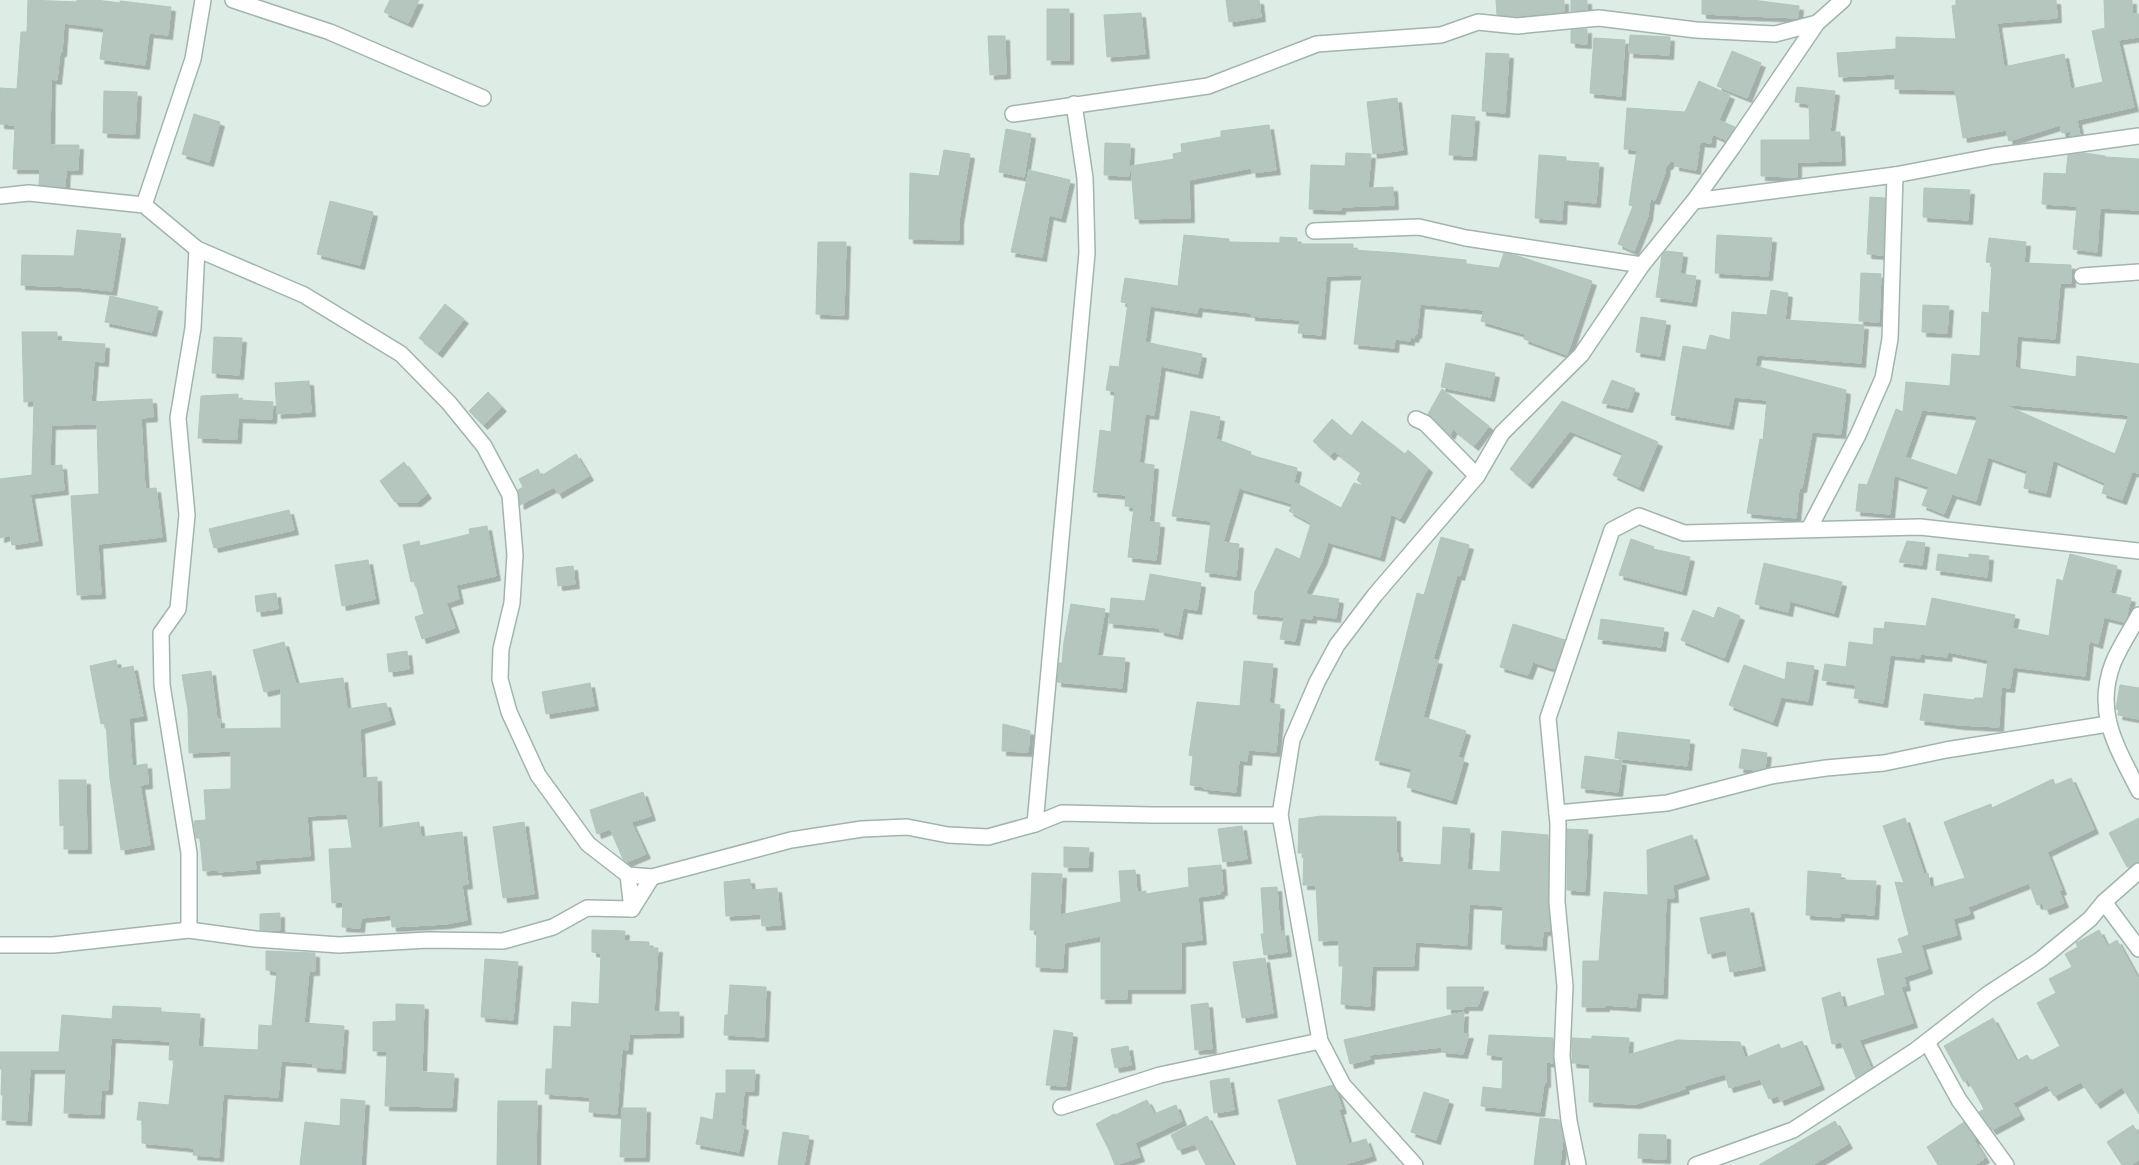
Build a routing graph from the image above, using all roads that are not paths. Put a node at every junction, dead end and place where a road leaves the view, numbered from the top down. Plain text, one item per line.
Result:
1 (203, 0) edge
2 (233, 0) edge
3 (1843, 0) edge
4 (1817, 23) junction
5 (483, 98) dead end
6 (1074, 104) junction
7 (1013, 114) dead end
8 (2139, 136) edge
9 (1894, 175) junction
10 (0, 196) edge
11 (1694, 201) junction
12 (144, 205) junction
13 (1314, 231) dead end
14 (197, 249) junction
15 (1642, 265) junction
16 (2139, 272) edge
17 (2082, 276) dead end
18 (1416, 419) dead end
19 (1477, 476) junction
20 (1809, 529) junction
21 (2139, 552) edge
22 (2139, 615) edge
23 (2108, 724) junction
24 (2139, 791) edge
25 (1557, 813) junction
26 (1280, 815) junction
27 (1035, 824) junction
28 (2139, 871) edge
29 (628, 875) junction
30 (652, 877) junction
31 (2104, 902) junction
32 (632, 909) junction
33 (189, 930) junction
34 (0, 945) edge
35 (2139, 949) edge
36 (1320, 1041) junction
37 (1927, 1042) junction
38 (1061, 1107) dead end
39 (1717, 1161) edge
40 (1415, 1165) edge
41 (1578, 1165) edge
42 (1696, 1165) edge
43 (2006, 1165) edge

1 - 12 street
2 - 5 street
3 - 4 street
4 - 6 street
4 - 11 street
6 - 7 street
6 - 27 street
8 - 9 street
9 - 11 street
9 - 20 street
10 - 12 street
11 - 15 street
12 - 14 street
13 - 15 street
14 - 29 street
14 - 33 street
15 - 19 street
16 - 17 street
18 - 19 street
19 - 26 street
20 - 21 street
20 - 25 street
22 - 23 street
23 - 24 street
23 - 25 street
25 - 41 street
26 - 27 street
26 - 36 street
27 - 30 street
28 - 31 street
29 - 30 street
29 - 32 street
30 - 32 street
31 - 35 street
31 - 37 street
32 - 33 street
33 - 34 street
36 - 38 street
36 - 40 street
37 - 39 street
37 - 43 street
39 - 42 street

